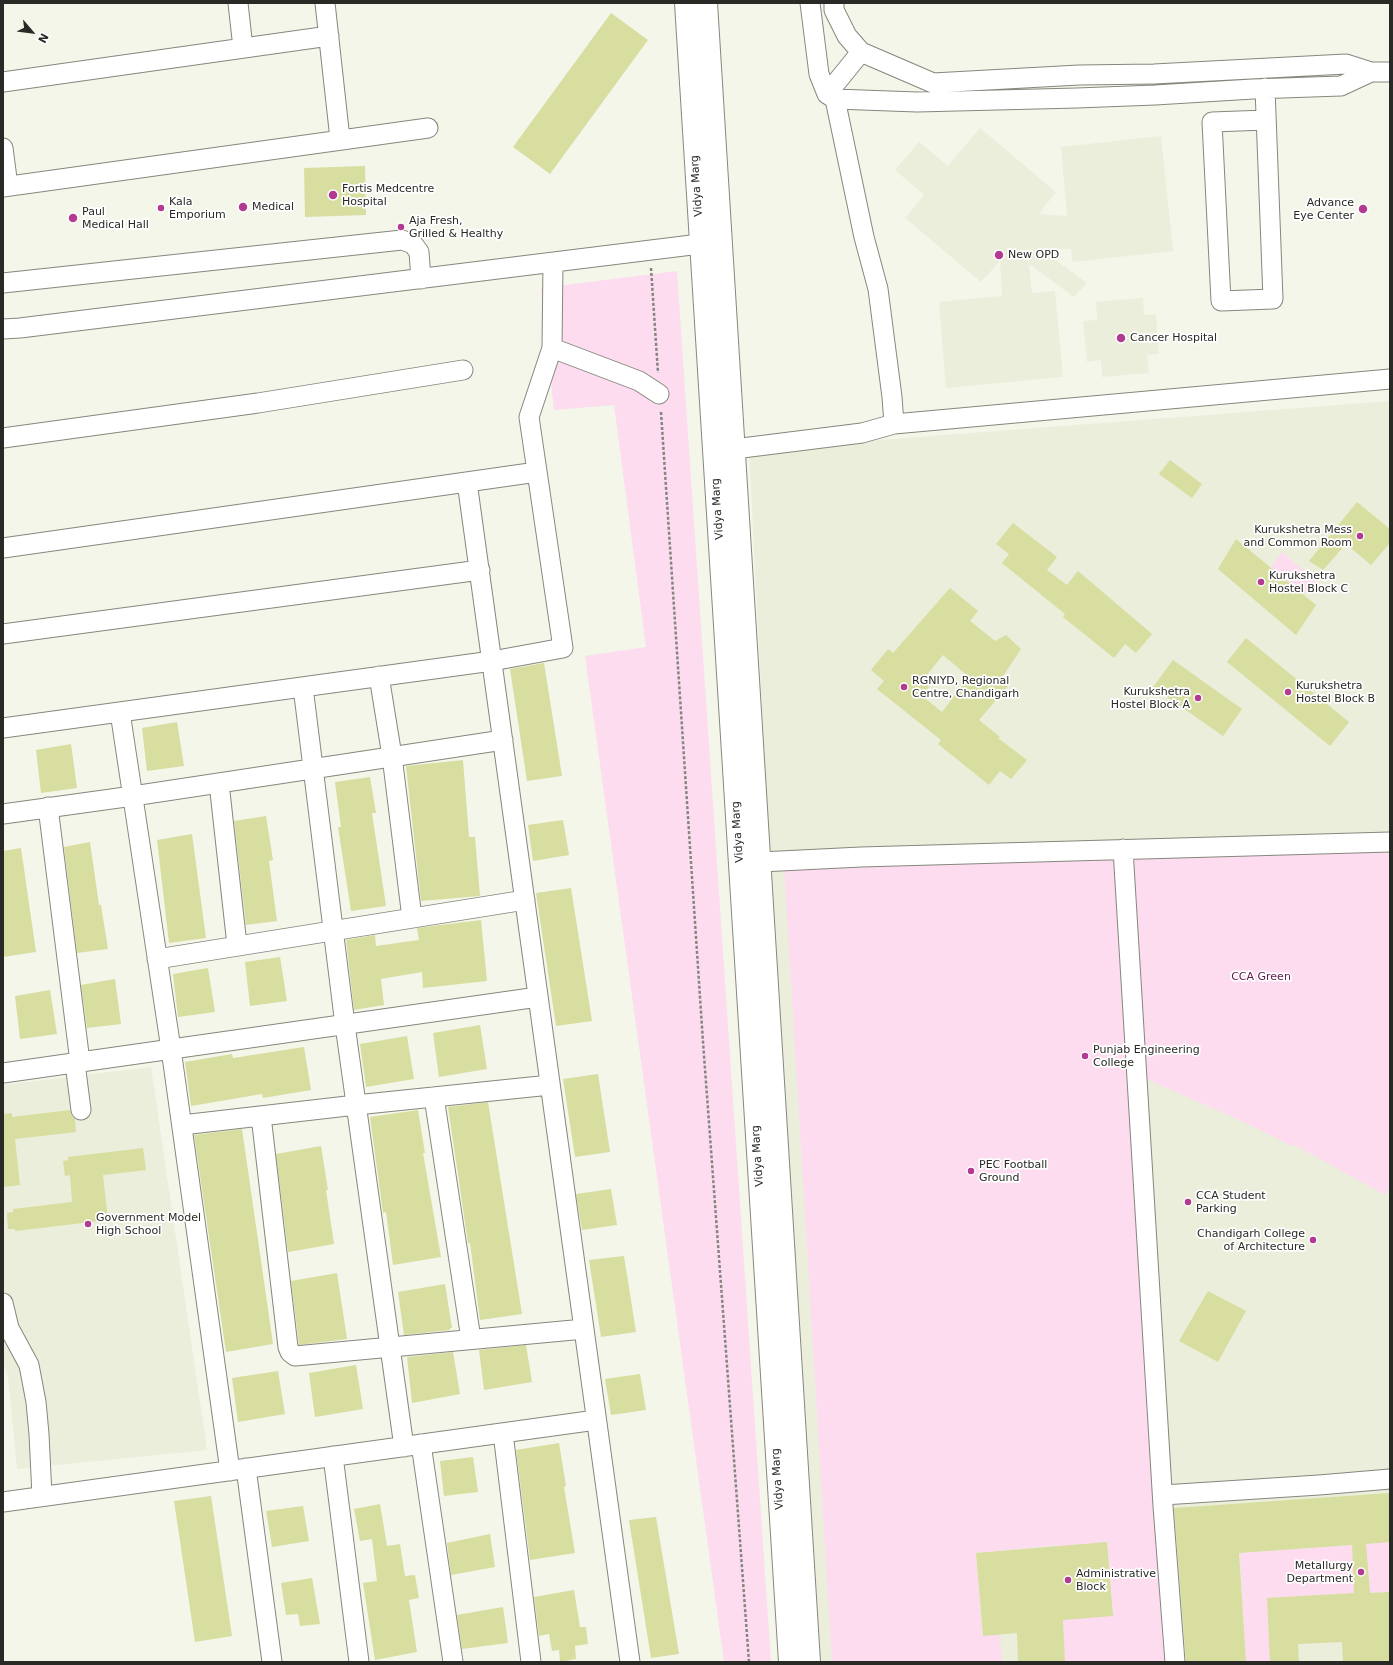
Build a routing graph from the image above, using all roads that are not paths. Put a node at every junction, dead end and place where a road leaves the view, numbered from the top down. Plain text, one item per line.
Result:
1 (238, 3) edge
2 (325, 3) edge
3 (686, 3) edge
4 (706, 3) edge
5 (810, 3) edge
6 (834, 3) edge
7 (329, 36) junction
8 (243, 48) junction
9 (861, 52) junction
10 (1250, 69) junction
11 (1371, 72) junction
12 (1390, 72) edge
13 (1154, 74) junction
14 (1079, 75) junction
15 (3, 82) edge
16 (933, 83) junction
17 (1259, 89) junction
18 (1155, 95) junction
19 (831, 96) junction
20 (1077, 98) junction
21 (917, 102) junction
22 (1266, 120) junction
23 (428, 128) dead end
24 (340, 140) junction
25 (3, 148) edge
26 (6, 187) edge
27 (711, 243) junction
28 (552, 262) junction
29 (421, 279) junction
30 (3, 283) edge
31 (3, 329) edge
32 (552, 348) junction
33 (463, 370) dead end
34 (1390, 379) edge
35 (659, 394) road end
36 (894, 424) junction
37 (3, 438) edge
38 (734, 449) junction
39 (536, 472) junction
40 (467, 482) junction
41 (3, 548) edge
42 (480, 570) junction
43 (3, 634) edge
44 (492, 660) junction
45 (379, 676) junction
46 (303, 687) junction
47 (120, 712) junction
48 (3, 728) edge
49 (503, 740) junction
50 (392, 756) junction
51 (313, 768) junction
52 (219, 783) junction
53 (133, 796) junction
54 (48, 808) junction
55 (3, 814) edge
56 (1390, 842) edge
57 (1123, 849) junction
58 (760, 862) junction
59 (525, 900) junction
60 (412, 918) junction
61 (333, 930) junction
62 (237, 946) junction
63 (157, 959) junction
64 (538, 997) junction
65 (345, 1025) junction
66 (171, 1049) junction
67 (77, 1062) junction
68 (3, 1073) edge
69 (550, 1085) junction
70 (434, 1097) junction
71 (356, 1105) junction
72 (81, 1110) dead end
73 (261, 1116) junction
74 (182, 1125) junction
75 (3, 1303) edge
76 (584, 1329) junction
77 (471, 1339) junction
78 (390, 1346) junction
79 (596, 1420) junction
80 (503, 1433) junction
81 (413, 1445) junction
82 (333, 1456) junction
83 (238, 1469) junction
84 (1390, 1479) edge
85 (1162, 1495) junction
86 (42, 1496) junction
87 (3, 1502) edge
88 (272, 1662) edge
89 (359, 1662) edge
90 (453, 1662) edge
91 (531, 1662) edge
92 (630, 1662) edge
93 (790, 1662) edge
94 (809, 1662) edge
95 (1175, 1662) edge

1 - 8 street
2 - 7 street
3 - 27 main road, Vidya Marg
4 - 27 main road, Vidya Marg
5 - 19 street
6 - 9 street
7 - 8 street
7 - 24 street
8 - 15 street
9 - 16 street
9 - 19 street
10 - 11 street
10 - 13 street
10 - 17 street
11 - 12 street
11 - 17 street
13 - 14 street
13 - 18 street
14 - 16 street
14 - 20 street
16 - 21 street
17 - 18 street
17 - 22 street
18 - 20 street
19 - 21 street
19 - 36 street
20 - 21 street
22 - 22 street
23 - 24 street
24 - 26 street
25 - 26 street
27 - 28 street
27 - 38 main road, Vidya Marg
27 - 93 main road, Vidya Marg
28 - 29 street
28 - 32 street
29 - 30 street
29 - 31 street
32 - 35 street
32 - 39 street
33 - 37 street
34 - 36 street
36 - 38 street
38 - 58 main road, Vidya Marg
39 - 40 street
39 - 44 street
40 - 41 street
40 - 42 street
42 - 43 street
42 - 44 street
44 - 45 street
44 - 49 street
45 - 46 street
45 - 50 street
46 - 47 street
46 - 51 street
47 - 48 street
47 - 53 street
49 - 50 street
49 - 59 street
50 - 51 street
50 - 60 street
51 - 52 street
51 - 61 street
52 - 53 street
52 - 62 street
53 - 54 street
53 - 63 street
54 - 55 street
54 - 67 street
56 - 57 street
57 - 58 street
57 - 85 street
58 - 94 main road, Vidya Marg
59 - 60 street
59 - 64 street
60 - 61 street
61 - 62 street
61 - 65 street
62 - 63 street
63 - 66 street
64 - 65 street
64 - 69 street
65 - 66 street
65 - 71 street
66 - 67 street
66 - 74 street
67 - 68 street
67 - 72 street
69 - 70 street
69 - 76 street
70 - 71 street
70 - 77 street
71 - 73 street
71 - 78 street
73 - 74 street
73 - 78 street
74 - 83 street
75 - 86 street
76 - 77 street
76 - 79 street
77 - 78 street
78 - 81 street
79 - 80 street
79 - 92 street
80 - 81 street
80 - 91 street
81 - 82 street
81 - 90 street
82 - 83 street
82 - 89 street
83 - 86 street
83 - 88 street
84 - 85 street
85 - 95 street
86 - 87 street

